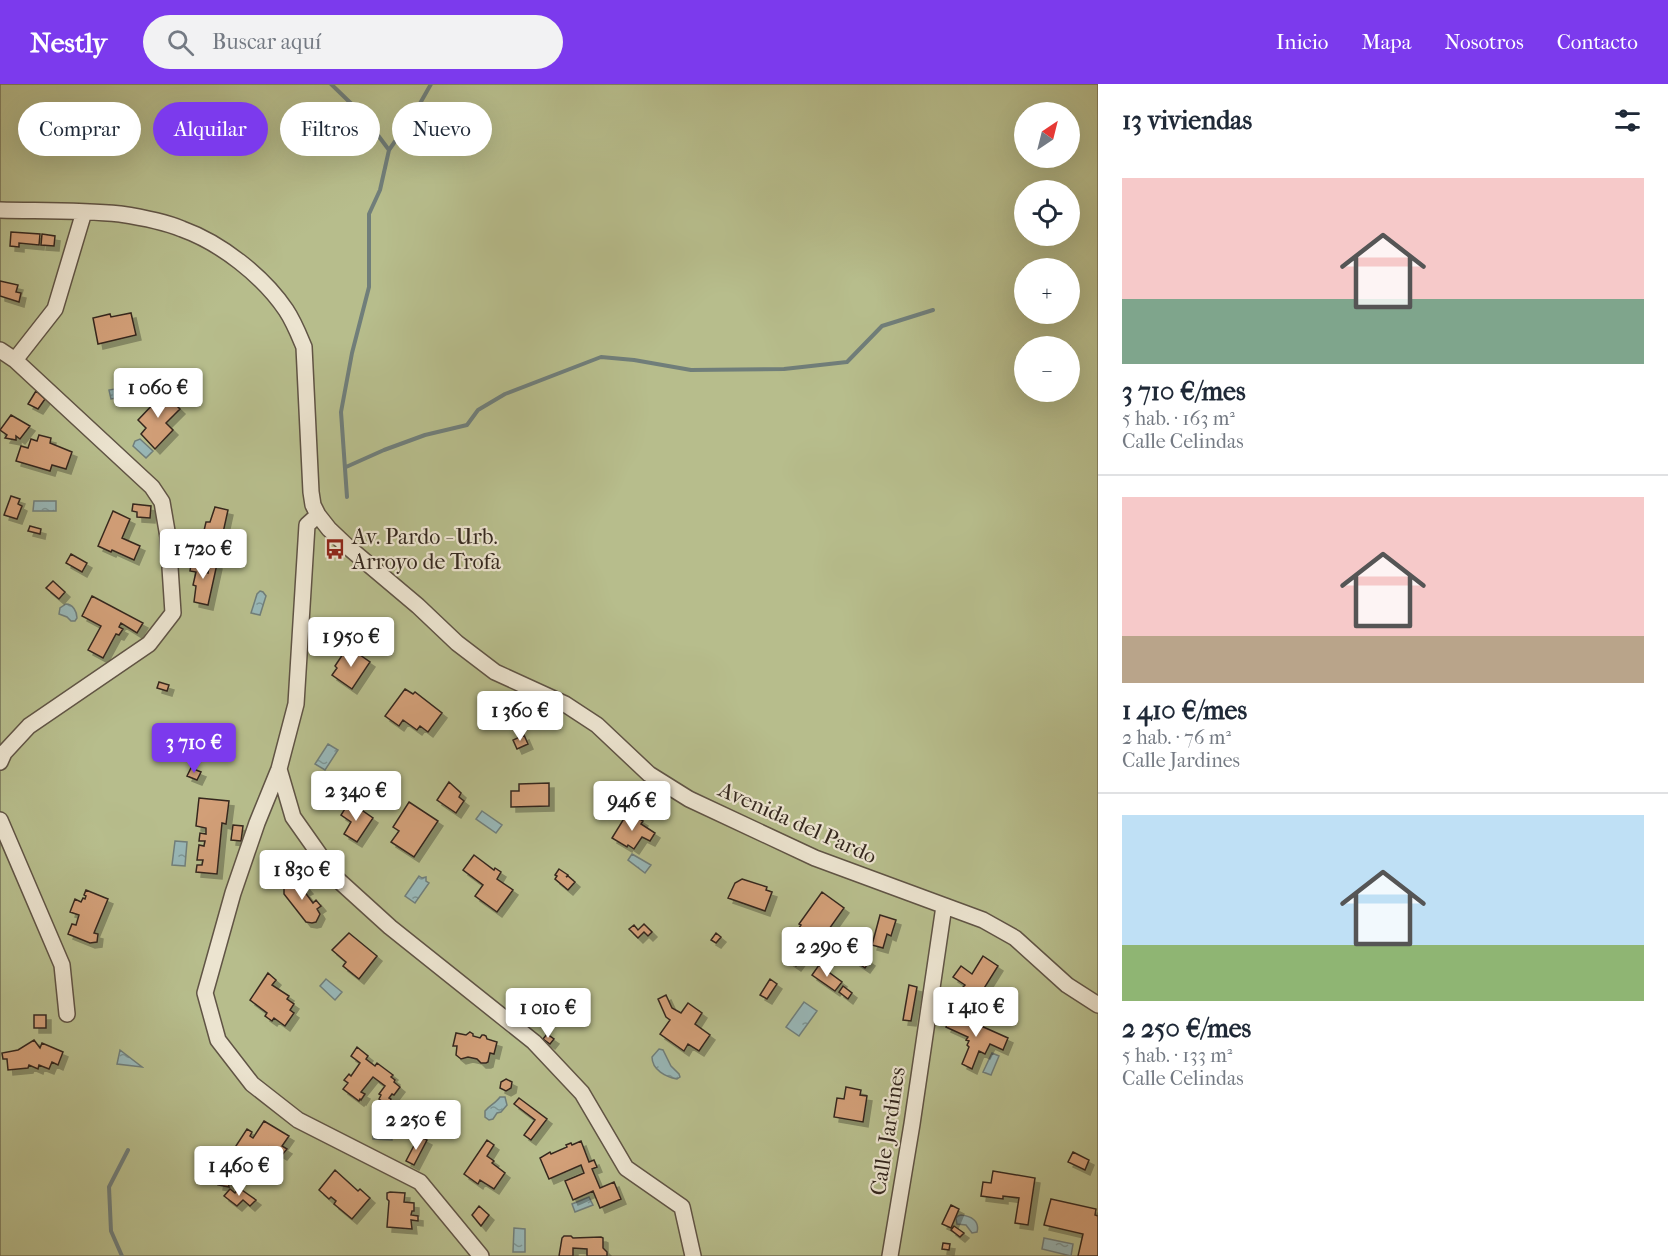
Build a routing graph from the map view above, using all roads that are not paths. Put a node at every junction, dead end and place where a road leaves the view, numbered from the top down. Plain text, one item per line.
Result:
1 (0, 210) edge
2 (84, 212) junction
3 (0, 350) edge
4 (15, 360) junction
5 (318, 515) junction
6 (0, 762) edge
7 (279, 769) junction
8 (0, 820) edge
9 (944, 906) junction
10 (1098, 1005) edge
11 (67, 1014) dead end
12 (481, 1256) edge
13 (693, 1256) edge
14 (891, 1256) edge

1 - 2 street, Avenida del Pardo
2 - 4 street
2 - 5 street, Avenida del Pardo
3 - 4 street
4 - 6 street
5 - 7 street
5 - 9 street, Avenida del Pardo
7 - 12 street
7 - 13 street
8 - 11 street
9 - 10 street, Avenida del Pardo
9 - 14 street, Calle Jardines

